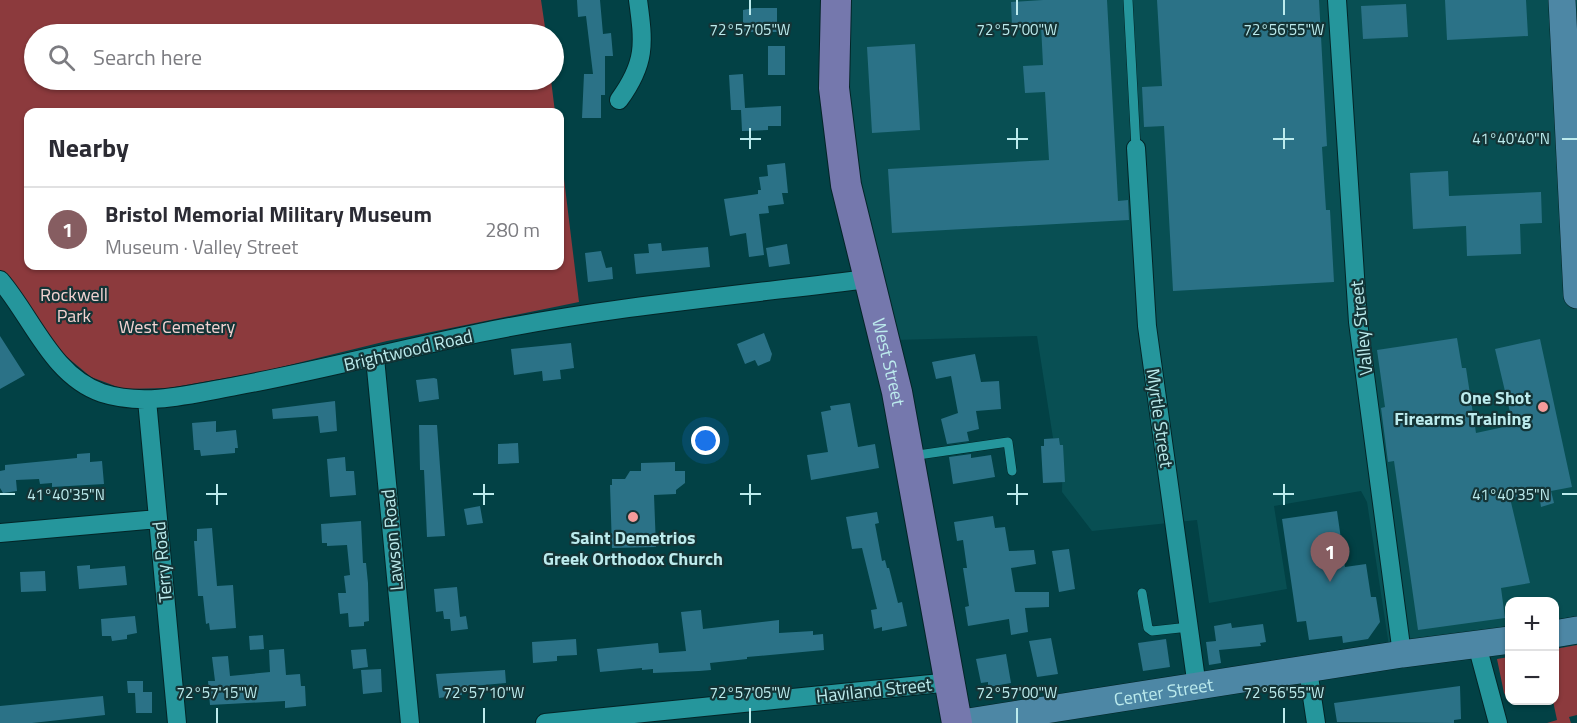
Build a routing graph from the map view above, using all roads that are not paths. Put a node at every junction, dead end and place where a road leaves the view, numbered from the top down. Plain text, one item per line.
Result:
1 (638, 0) edge
2 (836, 0) edge
3 (1128, 0) edge
4 (1337, 0) edge
5 (1562, 0) edge
6 (619, 100) dead end
7 (1136, 148) joint
8 (868, 279) junction
9 (0, 280) edge
10 (1577, 295) edge
11 (375, 358) junction
12 (147, 400) junction
13 (909, 456) junction
14 (1012, 471) dead end
15 (158, 519) junction
16 (0, 533) edge
17 (1142, 593) dead end
18 (1189, 627) junction
19 (1577, 630) edge
20 (1559, 633) edge
21 (1505, 641) edge
22 (1477, 645) junction
23 (1402, 654) junction
24 (1308, 670) junction
25 (951, 682) junction
26 (1197, 687) junction
27 (177, 723) edge
28 (410, 723) edge
29 (545, 723) edge
30 (960, 723) edge
31 (1316, 723) edge
32 (1498, 723) edge

1 - 6 street
2 - 8 main road, West Street
3 - 7 lane
4 - 23 street, Valley Street
5 - 10 street
7 - 18 street, Myrtle Street
8 - 11 street, Brightwood Road
8 - 13 main road, West Street
9 - 12 street, Brightwood Road
11 - 12 street, Brightwood Road
11 - 28 street, Lawson Road
12 - 15 street, Terry Road
13 - 14 lane
13 - 25 main road, West Street
15 - 16 street
15 - 27 street, Terry Road
17 - 18 lane
18 - 26 street, Myrtle Street
19 - 20 street
21 - 22 street, Center Street
22 - 23 street, Center Street
22 - 32 street
23 - 24 street, Center Street
24 - 26 street, Center Street
24 - 31 street
25 - 29 street, Haviland Street
25 - 30 main road, West Street
26 - 30 street, Center Street

